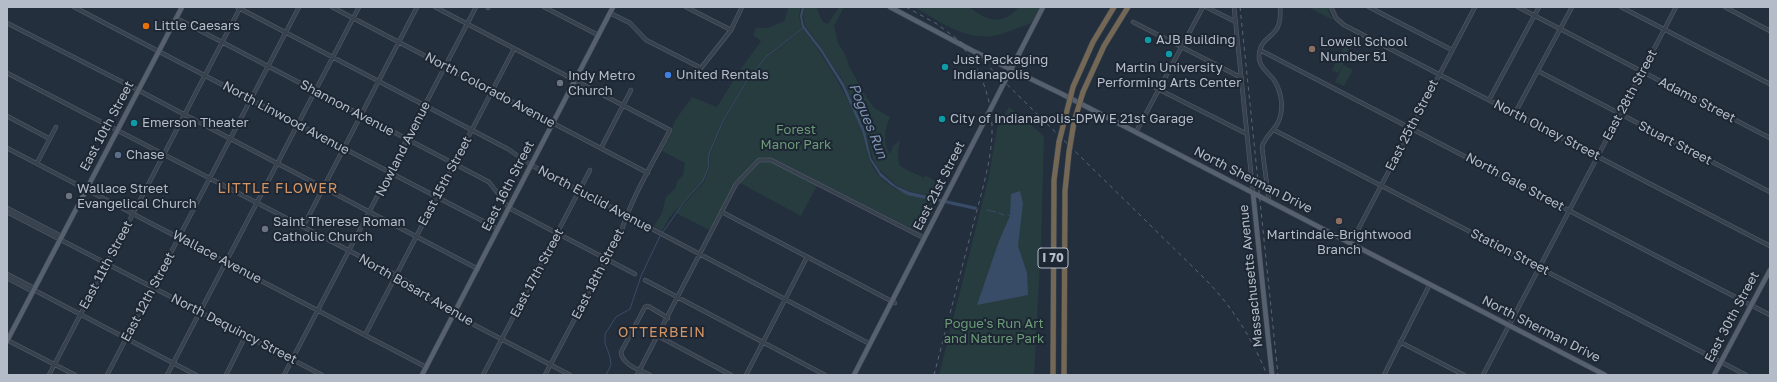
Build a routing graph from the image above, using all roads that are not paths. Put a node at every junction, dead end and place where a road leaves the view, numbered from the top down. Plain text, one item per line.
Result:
1 (74, 7) edge
2 (182, 7) edge
3 (299, 7) edge
4 (332, 7) edge
5 (359, 7) edge
6 (417, 7) edge
7 (435, 7) edge
8 (476, 7) edge
9 (544, 7) edge
10 (613, 7) edge
11 (686, 7) edge
12 (742, 7) edge
13 (890, 7) edge
14 (1043, 7) edge
15 (1114, 7) edge
16 (1128, 7) edge
17 (1203, 7) edge
18 (1206, 7) edge
19 (1234, 7) edge
20 (1280, 7) edge
21 (1331, 7) edge
22 (1369, 7) edge
23 (1475, 7) edge
24 (1518, 7) edge
25 (1539, 7) edge
26 (1572, 7) edge
27 (1621, 7) edge
28 (1676, 7) edge
29 (1725, 7) edge
30 (239, 8) edge
31 (610, 12) junction
32 (1534, 16) junction
33 (176, 18) junction
34 (353, 18) junction
35 (1133, 22) dead end
36 (1236, 22) junction
37 (7, 23) edge
38 (467, 24) junction
39 (1560, 29) junction
40 (730, 30) junction
41 (1664, 30) junction
42 (1770, 30) edge
43 (286, 33) junction
44 (598, 36) junction
45 (222, 42) junction
46 (399, 42) junction
47 (514, 48) junction
48 (1182, 48) junction
49 (1260, 50) junction
50 (1452, 50) junction
51 (159, 51) junction
52 (332, 57) junction
53 (268, 66) junction
54 (445, 66) junction
55 (1011, 70) junction
56 (1538, 71) junction
57 (1642, 72) junction
58 (7, 73) edge
59 (1439, 73) junction
60 (205, 76) junction
61 (1242, 78) junction
62 (378, 81) junction
63 (575, 81) junction
64 (1770, 84) edge
65 (1154, 87) dead end
66 (1159, 89) junction
67 (138, 90) junction
68 (631, 90) dead end
69 (315, 91) junction
70 (492, 91) junction
71 (251, 100) junction
72 (1489, 100) junction
73 (425, 106) junction
74 (624, 106) junction
75 (1515, 113) junction
76 (1620, 114) junction
77 (184, 115) junction
78 (361, 115) junction
79 (7, 116) edge
80 (553, 123) junction
81 (298, 124) junction
82 (56, 127) dead end
83 (1410, 128) junction
84 (118, 130) junction
85 (471, 130) junction
86 (1274, 130) junction
87 (1136, 132) junction
88 (1247, 134) junction
89 (1770, 138) edge
90 (50, 139) junction
91 (231, 139) junction
92 (407, 139) junction
93 (7, 148) edge
94 (344, 148) junction
95 (601, 148) junction
96 (164, 154) junction
97 (1597, 156) junction
98 (37, 163) junction
99 (277, 163) junction
100 (454, 164) junction
101 (531, 166) junction
102 (590, 170) dead end
103 (390, 173) junction
104 (648, 173) junction
105 (210, 178) junction
106 (1381, 185) junction
107 (323, 188) junction
108 (86, 189) junction
109 (579, 191) junction
110 (1770, 192) edge
111 (1253, 193) junction
112 (436, 197) junction
113 (1269, 201) junction
114 (257, 202) junction
115 (7, 208) edge
116 (509, 208) junction
117 (1569, 210) junction
118 (7, 212) edge
119 (370, 212) junction
120 (722, 212) junction
121 (133, 213) junction
122 (627, 216) junction
123 (303, 227) junction
124 (498, 230) junction
125 (558, 234) junction
126 (416, 236) junction
127 (179, 238) junction
128 (924, 238) junction
129 (60, 239) junction
130 (1351, 243) junction
131 (1770, 246) edge
132 (349, 251) junction
133 (700, 255) junction
134 (807, 257) junction
135 (606, 259) junction
136 (226, 262) junction
137 (107, 263) junction
138 (1540, 268) junction
139 (478, 269) junction
140 (1770, 270) edge
141 (7, 274) edge
142 (634, 274) dead end
143 (396, 275) junction
144 (7, 278) edge
145 (645, 280) dead end
146 (1430, 284) junction
147 (153, 288) junction
148 (34, 290) junction
149 (678, 297) junction
150 (785, 300) junction
151 (893, 302) junction
152 (1752, 305) junction
153 (319, 311) junction
154 (200, 312) junction
155 (80, 314) junction
156 (454, 314) junction
157 (1770, 315) edge
158 (668, 318) junction
159 (1510, 325) junction
160 (246, 335) junction
161 (365, 335) junction
162 (658, 336) junction
163 (127, 338) junction
164 (502, 339) junction
165 (7, 340) edge
166 (763, 342) junction
167 (1400, 342) junction
168 (870, 344) junction
169 (292, 359) junction
170 (1721, 362) junction
171 (173, 363) junction
172 (54, 364) junction
173 (551, 365) junction
174 (426, 367) junction
175 (640, 370) junction
176 (49, 375) edge
177 (75, 375) edge
178 (108, 375) edge
179 (167, 375) edge
180 (196, 375) edge
181 (226, 375) edge
182 (284, 375) edge
183 (322, 375) edge
184 (422, 375) edge
185 (484, 375) edge
186 (545, 375) edge
187 (570, 375) edge
188 (637, 375) edge
189 (650, 375) edge
190 (731, 375) edge
191 (746, 375) edge
192 (825, 375) edge
193 (854, 375) edge
194 (1053, 375) edge
195 (1064, 375) edge
196 (1272, 375) edge
197 (1384, 375) edge
198 (1464, 375) edge
199 (1483, 375) edge
200 (1605, 375) edge
201 (1714, 375) edge
202 (1746, 375) edge

1 - 51 street, North Linwood Avenue
2 - 33 main road, East 10th Street
3 - 43 street, East 12th Street
4 - 34 street, North Colorado Avenue
5 - 34 street
6 - 46 street
7 - 38 street
8 - 38 street, Nowland Avenue
9 - 44 street
10 - 31 main road, East 16th Street
11 - 40 street
12 - 40 street
13 - 55 main road, North Sherman Drive
14 - 55 main road, East 21st Street
15 - 194 highway, I 70, bridge
16 - 195 highway, I 70, bridge
17 - 48 street
18 - 36 street
19 - 36 street, Massachusetts Avenue
20 - 49 street
21 - 59 street, North Olney Street
22 - 50 street
23 - 50 street, East 25th Street
24 - 32 street, Adams Street
25 - 32 street
26 - 39 street
27 - 41 street
28 - 41 street, East 28th Street
29 - 42 street
30 - 43 street, North Euclid Avenue
30 - 45 street, East 11th Street
31 - 40 street
31 - 44 main road, East 16th Street
32 - 39 street, Adams Street
32 - 72 street
33 - 45 street, Shannon Avenue
33 - 51 main road, East 10th Street
34 - 46 street, North Colorado Avenue
34 - 52 street
35 - 48 street
36 - 61 street, Massachusetts Avenue
37 - 67 street
38 - 47 street
38 - 54 street, Nowland Avenue
39 - 56 street
39 - 57 street, Adams Street
41 - 57 street, East 28th Street
41 - 64 street
43 - 52 street, North Euclid Avenue
43 - 53 street, East 12th Street
44 - 63 main road, East 16th Street
45 - 53 street, Shannon Avenue
45 - 60 street, East 11th Street
46 - 54 street, North Colorado Avenue
46 - 62 street
47 - 63 street
47 - 70 street, East 15th Street
48 - 61 street
48 - 66 street
49 - 83 street, North Gale Street
49 - 86 street
50 - 59 street, East 25th Street
51 - 60 street, North Linwood Avenue
51 - 67 main road, East 10th Street
52 - 62 street, North Euclid Avenue
52 - 69 street
53 - 69 street, Shannon Avenue
53 - 71 street, East 12th Street
54 - 70 street, North Colorado Avenue
54 - 73 street, Nowland Avenue
55 - 87 main road, North Sherman Drive
55 - 128 main road, East 21st Street
56 - 75 street
56 - 76 street, Stuart Street
57 - 76 street, East 28th Street
57 - 89 street, Adams Street
58 - 84 street, North Bosart Avenue
59 - 72 street, North Olney Street
59 - 83 street, East 25th Street
60 - 71 street, North Linwood Avenue
60 - 77 street, East 11th Street
61 - 88 street, Massachusetts Avenue
62 - 73 street, North Euclid Avenue
62 - 78 street
63 - 74 street
63 - 80 main road, East 16th Street
65 - 66 street
66 - 87 street
66 - 88 street
67 - 77 street
67 - 84 main road, East 10th Street
68 - 74 street
69 - 78 street, Shannon Avenue
69 - 81 street
70 - 80 street, North Colorado Avenue
70 - 85 street, East 15th Street
71 - 81 street, North Linwood Avenue
71 - 91 street, East 12th Street
72 - 75 street, North Olney Street
73 - 85 street, North Euclid Avenue
73 - 92 street, Nowland Avenue
74 - 95 street
74 - 104 street, East 18th Street
75 - 97 street, North Olney Street
76 - 97 street, East 28th Street
76 - 110 street, Stuart Street
77 - 91 street
77 - 96 street, East 11th Street
78 - 92 street, Shannon Avenue
78 - 94 street
79 - 90 street
80 - 95 street, North Colorado Avenue
80 - 101 main road, East 16th Street
81 - 94 street, North Linwood Avenue
81 - 99 street
82 - 90 street
83 - 106 street, East 25th Street
83 - 117 street, North Gale Street
84 - 96 street, North Bosart Avenue
84 - 108 main road, East 10th Street
85 - 100 street, East 15th Street
85 - 101 street, North Euclid Avenue
86 - 106 street, Station Street
86 - 113 street
87 - 111 main road, North Sherman Drive
88 - 111 street, Massachusetts Avenue
90 - 98 street
91 - 99 street
91 - 105 street, East 12th Street
92 - 100 street, Shannon Avenue
92 - 103 street, Nowland Avenue
93 - 98 street, Wallace Avenue
94 - 103 street, North Linwood Avenue
94 - 107 street
95 - 104 street, North Colorado Avenue
96 - 105 street, North Bosart Avenue
96 - 121 street, East 11th Street
97 - 117 street, East 28th Street
97 - 131 street, North Olney Street
98 - 108 street, Wallace Avenue
99 - 107 street
99 - 114 street
100 - 112 street, East 15th Street
100 - 116 street, Shannon Avenue
101 - 109 street, North Euclid Avenue
101 - 116 main road, East 16th Street
102 - 109 street, East 17th Street
103 - 112 street, North Linwood Avenue
103 - 119 street, Nowland Avenue
104 - 122 street, East 18th Street
105 - 114 street, North Bosart Avenue
105 - 127 street, East 12th Street
106 - 130 street, East 25th Street
106 - 138 street, Station Street
107 - 119 street
107 - 123 street
108 - 121 street, Wallace Avenue
108 - 129 main road, East 10th Street
109 - 122 street, North Euclid Avenue
109 - 125 street, East 17th Street
111 - 113 main road, North Sherman Drive
111 - 196 main road, Massachusetts Avenue
112 - 124 street, North Linwood Avenue
112 - 126 street, East 15th Street
113 - 130 main road, North Sherman Drive
114 - 123 street, North Bosart Avenue
114 - 136 street
115 - 129 street, North Dequincy Street
116 - 124 main road, East 16th Street
116 - 125 street
117 - 138 street, East 28th Street
117 - 152 street, North Gale Street
118 - 129 street, North Dequincy Street
119 - 126 street
119 - 132 street, Nowland Avenue
120 - 128 street
120 - 133 street
120 - 134 street
121 - 127 street, Wallace Avenue
121 - 137 street, East 11th Street
122 - 133 street, North Euclid Avenue
122 - 135 street, East 18th Street
123 - 132 street, North Bosart Avenue
124 - 139 main road, East 16th Street
125 - 135 street
125 - 164 street, East 17th Street
126 - 139 street
126 - 143 street, East 15th Street
127 - 136 street, Wallace Avenue
127 - 147 street, East 12th Street
128 - 151 main road, East 21st Street
129 - 137 street, North Dequincy Street
129 - 148 main road, East 10th Street
130 - 146 main road, North Sherman Drive
132 - 143 street, North Bosart Avenue
132 - 153 street, Nowland Avenue
133 - 149 street
133 - 150 street, North Euclid Avenue
134 - 150 street
134 - 151 street
135 - 142 street
135 - 173 street, East 18th Street
136 - 153 street, Wallace Avenue
136 - 154 street
137 - 147 street, North Dequincy Street
137 - 155 street, East 11th Street
138 - 159 street, East 28th Street
138 - 170 street, Station Street
139 - 156 main road, East 16th Street
140 - 152 main road, East 30th Street
141 - 148 street
143 - 156 street, North Bosart Avenue
143 - 161 street, East 15th Street
144 - 148 street
145 - 149 street
146 - 159 main road, North Sherman Drive
146 - 167 street
147 - 154 street, North Dequincy Street
147 - 163 street, East 12th Street
148 - 155 street
148 - 165 main road, East 10th Street
149 - 158 street
149 - 166 street
150 - 166 street
150 - 168 street, North Euclid Avenue
151 - 168 main road, East 21st Street
152 - 157 street, North Gale Street
152 - 170 main road, East 30th Street
153 - 161 street, Wallace Avenue
153 - 169 street, Nowland Avenue
154 - 160 street, North Dequincy Street
154 - 171 street
155 - 163 street
155 - 172 street, East 11th Street
156 - 164 street, North Bosart Avenue
156 - 174 main road, East 16th Street
158 - 162 street
158 - 175 street
159 - 199 street, East 28th Street
159 - 200 main road, North Sherman Drive
160 - 169 street, North Dequincy Street
160 - 181 street
161 - 174 street, Wallace Avenue
162 - 175 street
162 - 190 street
163 - 171 street
163 - 178 street, East 12th Street
164 - 173 street, North Bosart Avenue
164 - 185 street, East 17th Street
165 - 172 street
166 - 191 street
166 - 192 street
167 - 197 street
167 - 198 street
168 - 193 main road, East 21st Street
169 - 182 street, Nowland Avenue
169 - 183 street, North Dequincy Street
170 - 201 main road, East 30th Street
170 - 202 street, Station Street
171 - 179 street
171 - 180 street
172 - 176 street, East 11th Street
172 - 177 street
173 - 186 street, East 18th Street
173 - 187 street, North Bosart Avenue
174 - 184 main road, East 16th Street
175 - 188 street
175 - 189 street

